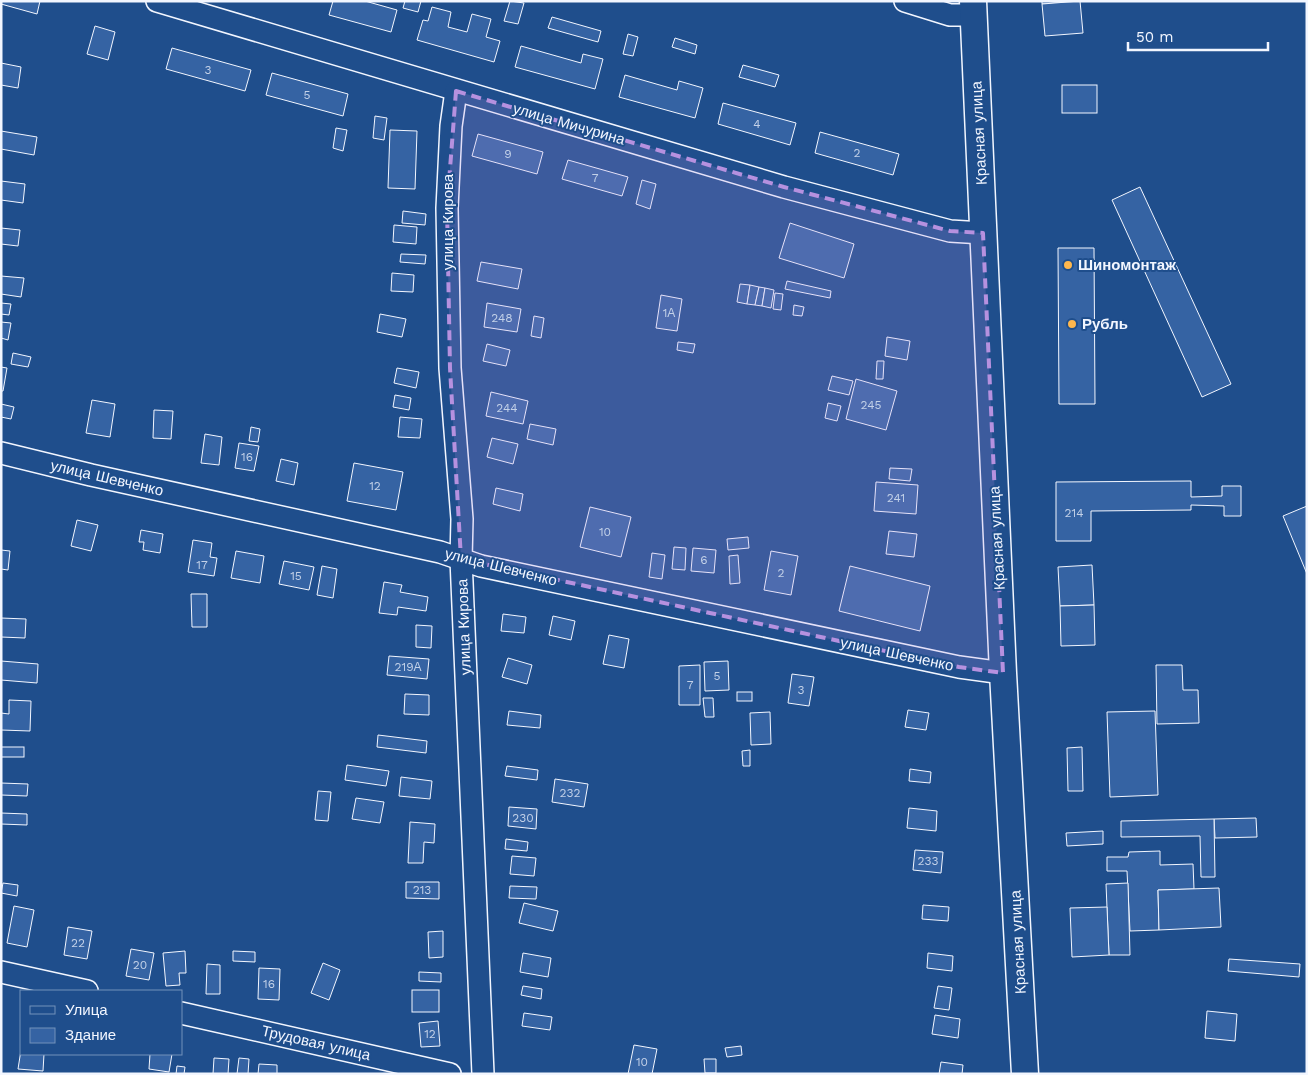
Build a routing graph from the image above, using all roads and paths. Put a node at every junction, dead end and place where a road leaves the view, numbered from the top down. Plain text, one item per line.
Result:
1 (157, 1) edge
2 (905, 1) edge
3 (973, 8) edge
4 (456, 91) junction
5 (983, 234) junction
6 (1, 453) edge
7 (462, 559) junction
8 (1004, 674) junction
9 (1, 972) edge
10 (82, 990) edge
11 (182, 1013) edge
12 (450, 1074) edge
13 (483, 1074) edge
14 (1025, 1074) edge

1 - 4 street, улица Мичурина
2 - 3 street
3 - 5 main road, Красная улица
4 - 5 street, улица Мичурина
4 - 7 street, улица Кирова
5 - 8 main road, Красная улица
6 - 7 street, улица Шевченко
7 - 8 street, улица Шевченко
7 - 13 street, улица Кирова
8 - 14 main road, Красная улица
9 - 10 street
11 - 12 street, Трудовая улица

